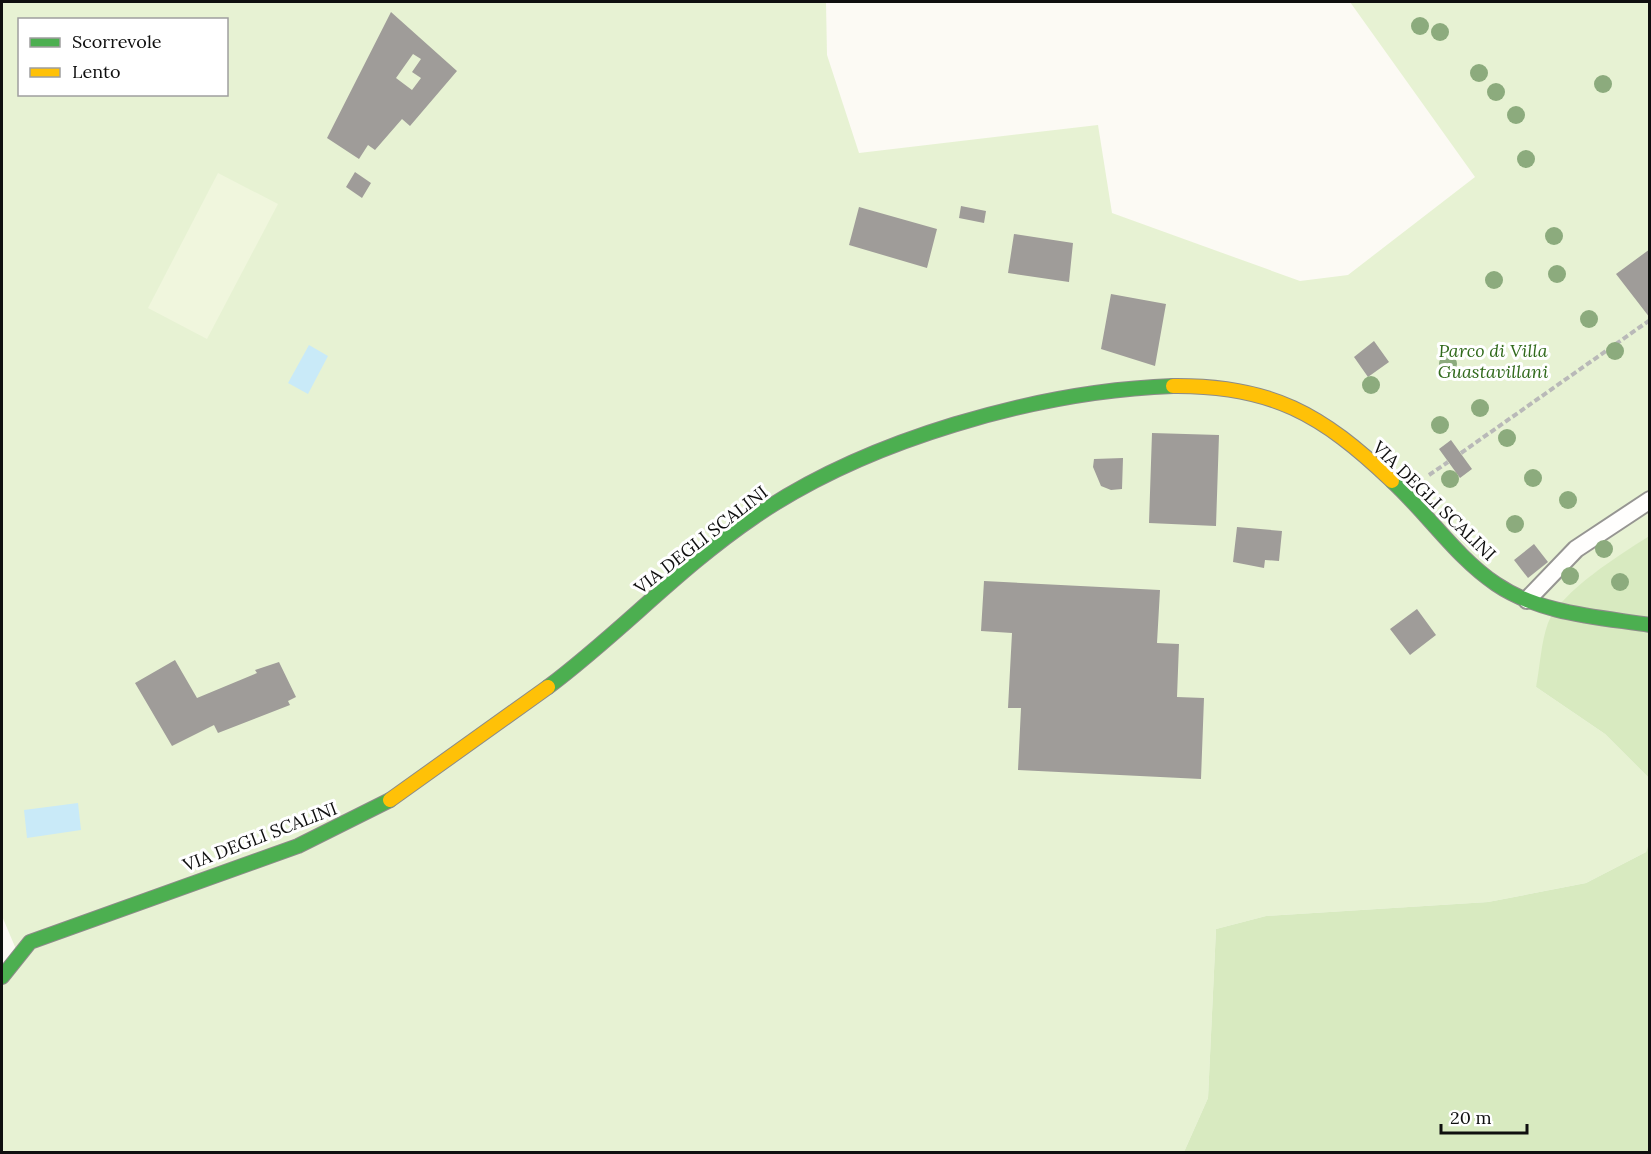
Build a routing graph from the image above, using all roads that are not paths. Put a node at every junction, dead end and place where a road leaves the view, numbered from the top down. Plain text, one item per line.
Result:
1 (1650, 500) edge
2 (1527, 600) junction
3 (1650, 625) edge
4 (2, 977) edge

1 - 2 lane
2 - 3 street, VIA DEGLI SCALINI
2 - 4 street, VIA DEGLI SCALINI

